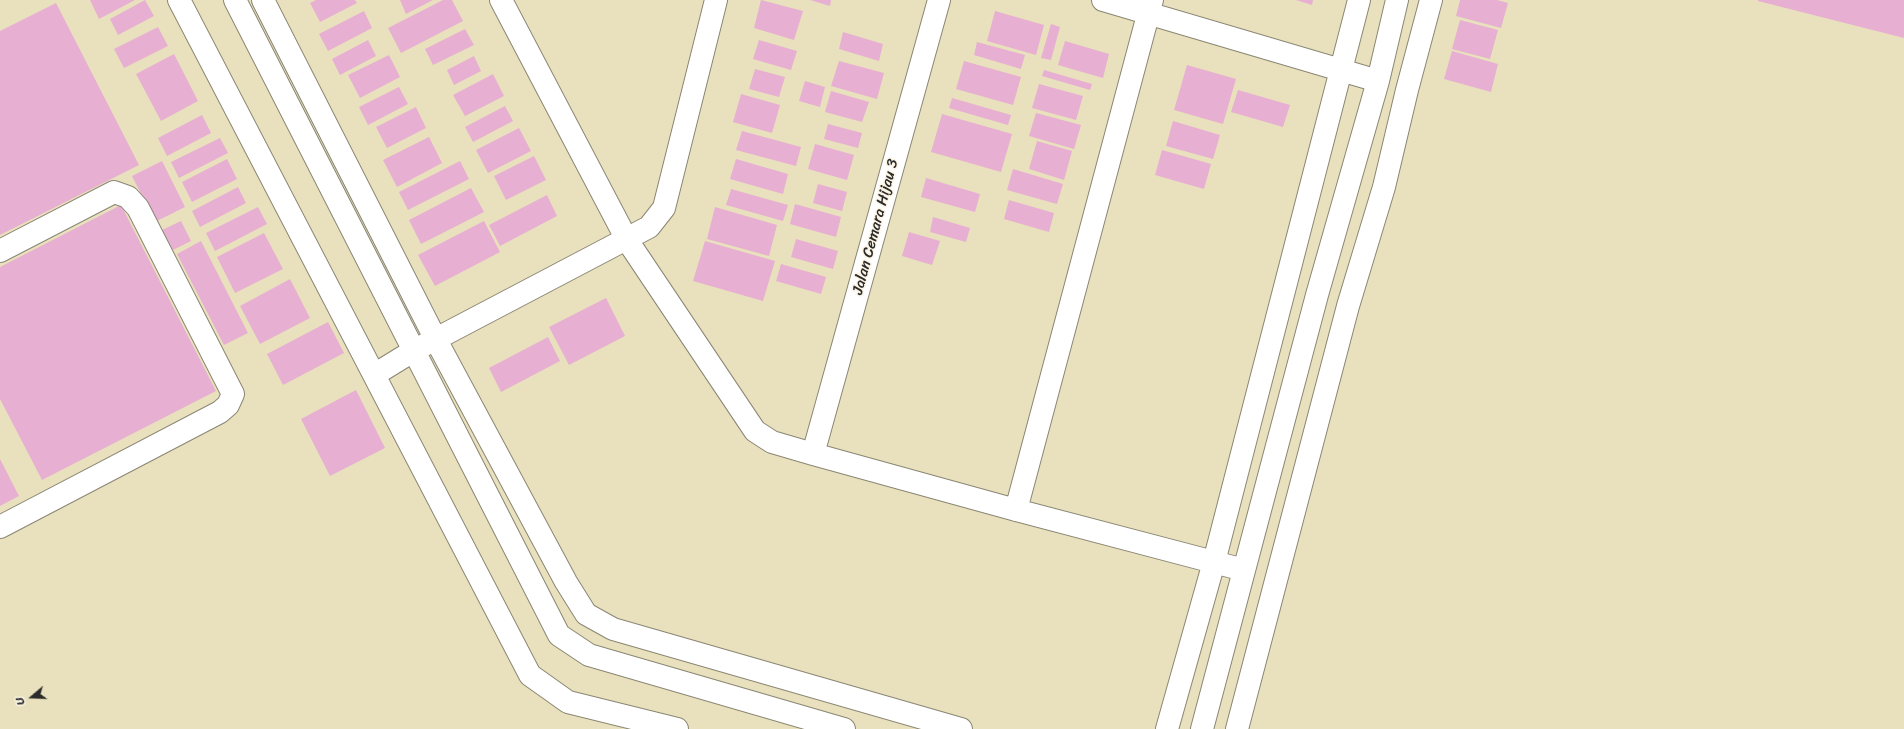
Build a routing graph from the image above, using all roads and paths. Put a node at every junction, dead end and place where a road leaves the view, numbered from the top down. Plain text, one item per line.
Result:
1 (179, 0) edge
2 (235, 0) edge
3 (263, 0) edge
4 (501, 0) edge
5 (716, 0) edge
6 (939, 0) edge
7 (1103, 0) edge
8 (1359, 0) edge
9 (1397, 0) edge
10 (1431, 0) edge
11 (1150, 6) edge
12 (1340, 69) junction
13 (1378, 81) junction
14 (627, 240) junction
15 (0, 251) edge
16 (1317, 295) junction
17 (1348, 306) junction
18 (436, 340) junction
19 (413, 351) junction
20 (374, 375) junction
21 (813, 454) junction
22 (1016, 510) junction
23 (0, 527) edge
24 (1214, 562) junction
25 (1244, 570) junction
26 (677, 729) edge
27 (844, 729) edge
28 (961, 729) edge
29 (1168, 729) edge
30 (1202, 729) edge
31 (1237, 729) edge

1 - 20 street
2 - 19 street
3 - 18 street
4 - 14 street
5 - 14 street
6 - 21 street, Jalan Cemara Hijau 3
7 - 11 street
8 - 12 street
9 - 13 street
10 - 17 street
11 - 12 street
11 - 22 street
12 - 13 street
12 - 24 street
13 - 16 street
14 - 18 street
14 - 21 street
15 - 23 street
16 - 17 street
16 - 25 street
17 - 31 street
18 - 19 street
18 - 28 street
19 - 20 street
19 - 27 street
20 - 26 street
21 - 22 street
22 - 24 street
24 - 25 street
24 - 29 street
25 - 30 street

